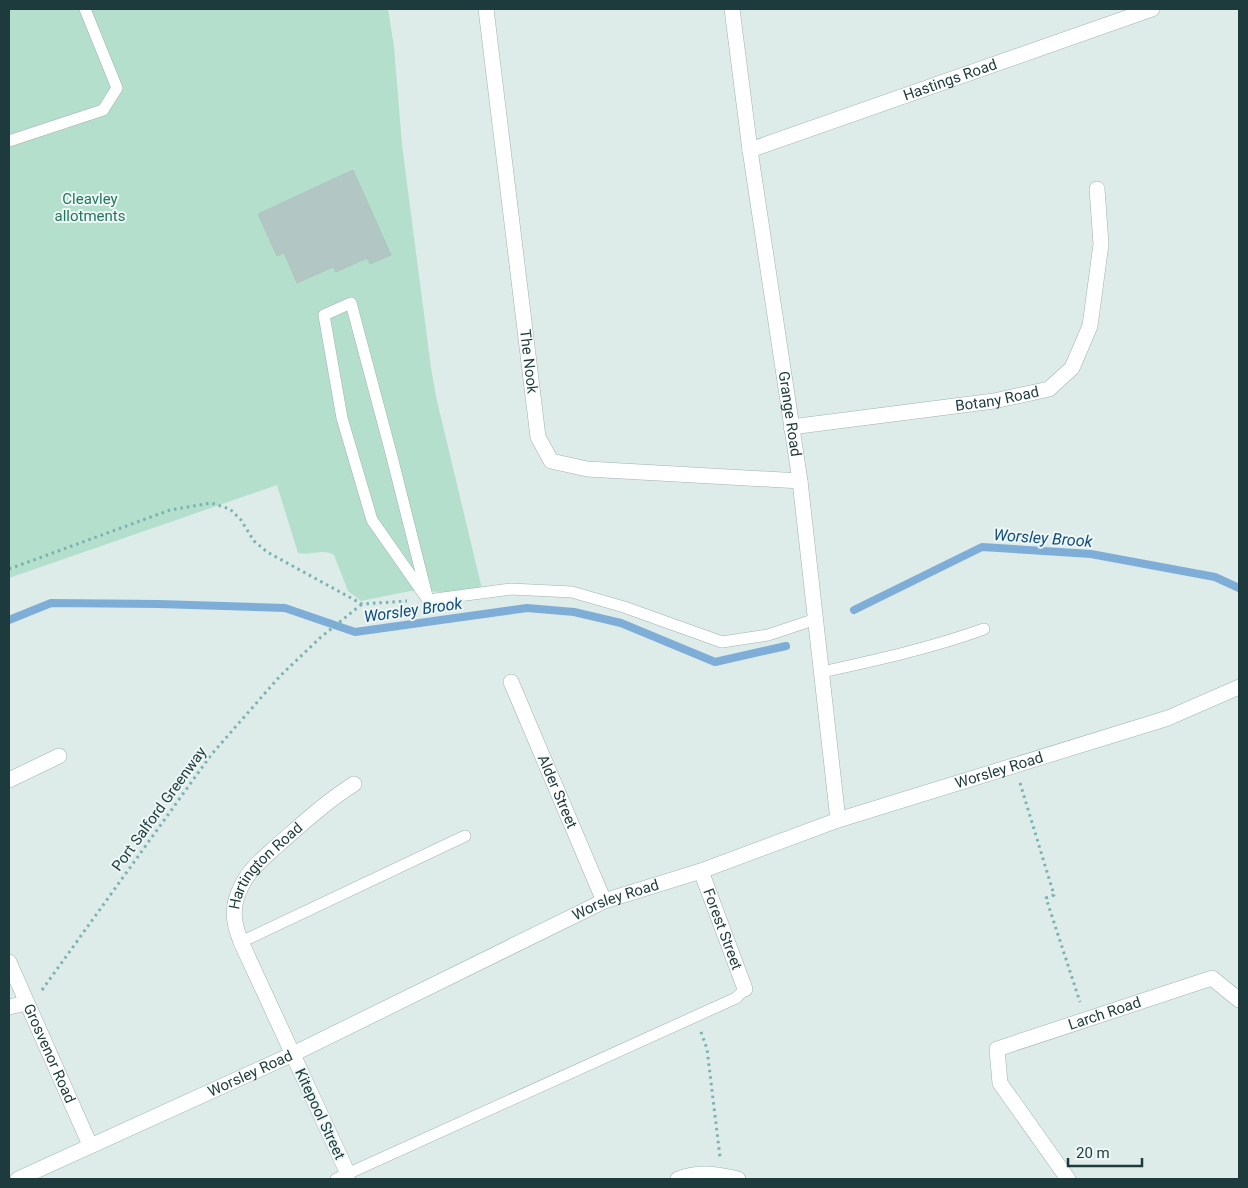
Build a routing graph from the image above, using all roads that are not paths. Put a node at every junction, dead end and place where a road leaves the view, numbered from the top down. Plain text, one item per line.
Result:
1 (85, 9) edge
2 (486, 9) edge
3 (732, 9) edge
4 (1152, 9) edge
5 (9, 142) edge
6 (750, 150) junction
7 (1097, 189) dead end
8 (791, 427) junction
9 (800, 481) junction
10 (428, 600) junction
11 (816, 620) junction
12 (984, 629) dead end
13 (822, 672) junction
14 (511, 682) dead end
15 (1239, 687) edge
16 (59, 756) dead end
17 (9, 780) edge
18 (354, 784) dead end
19 (838, 820) junction
20 (464, 836) dead end
21 (701, 871) junction
22 (604, 902) junction
23 (241, 942) junction
24 (9, 962) edge
25 (745, 988) joint
26 (1239, 1000) edge
27 (26, 1003) junction
28 (9, 1007) edge
29 (293, 1054) junction
30 (90, 1145) junction
31 (342, 1177) edge
32 (718, 1177) edge
33 (18, 1179) edge
34 (678, 1179) edge
35 (738, 1179) edge
36 (1068, 1179) edge

1 - 5 lane
2 - 9 street, The Nook
3 - 6 street, Grange Road
4 - 6 street, Hastings Road
6 - 8 street, Grange Road
7 - 8 street, Botany Road
8 - 9 street, Grange Road
9 - 11 street, Grange Road
10 - 10 lane
10 - 11 lane
11 - 13 street, Grange Road
12 - 13 lane
13 - 19 street, Grange Road
14 - 22 street, Alder Street
15 - 19 street, Worsley Road
16 - 17 street
18 - 23 street, Hartington Road
19 - 21 street, Worsley Road
20 - 23 lane
21 - 22 street, Worsley Road
21 - 25 street, Forest Street
22 - 29 street, Worsley Road
23 - 29 street, Hartington Road
24 - 27 street, Grosvenor Road
25 - 31 lane
26 - 36 street, Larch Road
27 - 28 street
27 - 30 street, Grosvenor Road
29 - 30 street, Worsley Road
29 - 31 street, Kitepool Street
30 - 33 street, Worsley Road
32 - 34 street
32 - 35 street

